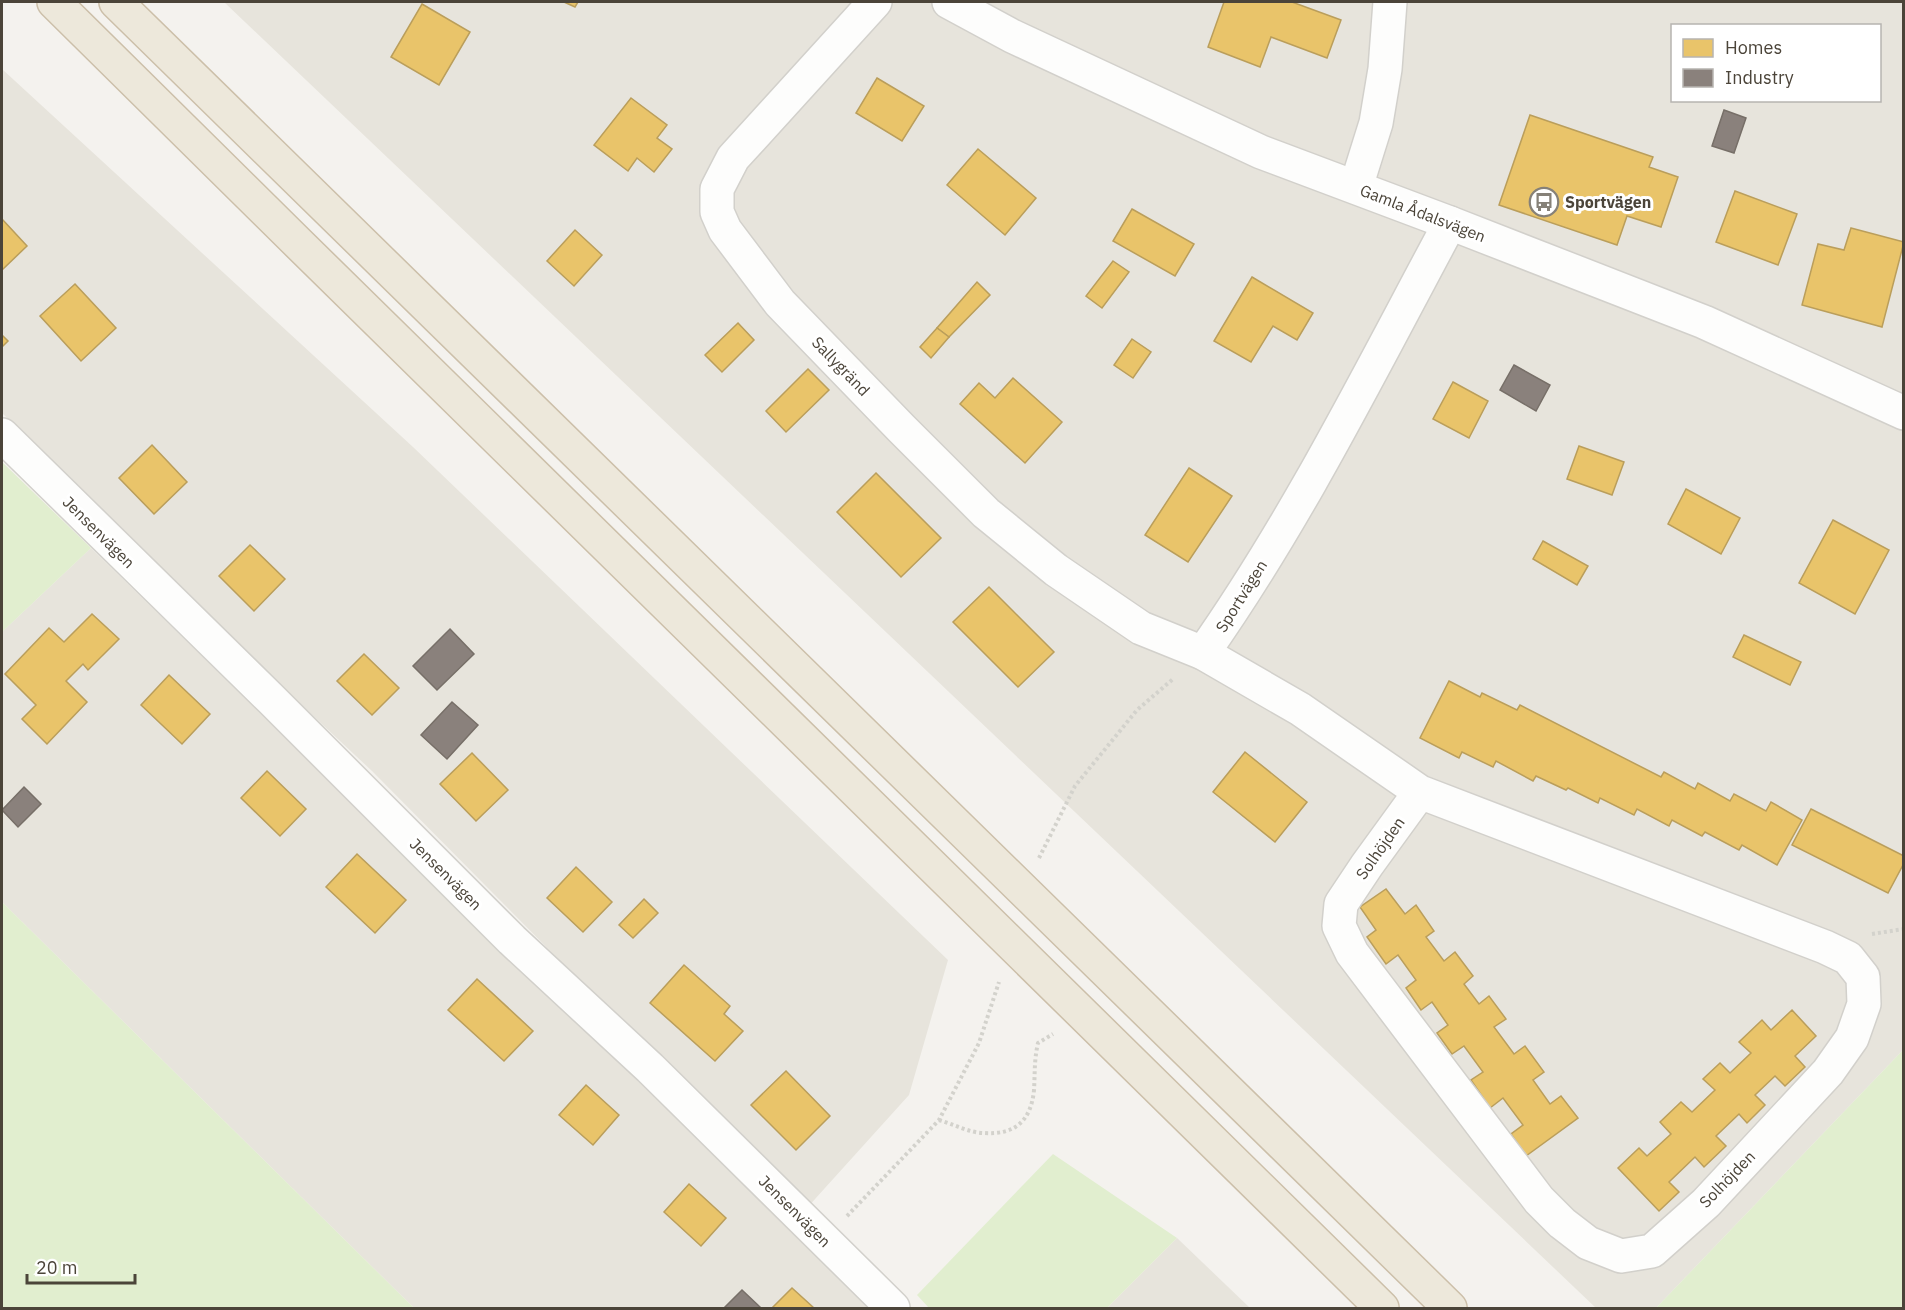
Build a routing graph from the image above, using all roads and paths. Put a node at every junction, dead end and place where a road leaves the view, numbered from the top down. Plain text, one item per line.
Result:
1 (54, 2) edge
2 (116, 2) edge
3 (875, 2) edge
4 (949, 2) edge
5 (1390, 2) edge
6 (1356, 187) junction
7 (1450, 223) junction
8 (1904, 413) edge
9 (2, 435) edge
10 (1203, 653) junction
11 (1420, 792) junction
12 (1038, 861) dead end
13 (1002, 973) dead end
14 (1091, 1022) junction
15 (939, 1119) junction
16 (824, 1240) junction
17 (893, 1308) edge
18 (1382, 1308) edge
19 (1450, 1308) edge

1 - 14 highway
2 - 19 highway
3 - 10 street, Sallygränd
4 - 6 street, Gamla Ådalsvägen
5 - 6 street
6 - 7 street, Gamla Ådalsvägen
7 - 8 street, Gamla Ådalsvägen
7 - 10 street, Sportvägen
9 - 16 street, Jensenvägen
10 - 11 street, Solhöjden
10 - 12 path
11 - 11 street, Solhöjden
13 - 15 path
14 - 15 path
14 - 18 highway
15 - 16 path
16 - 17 street, Jensenvägen

